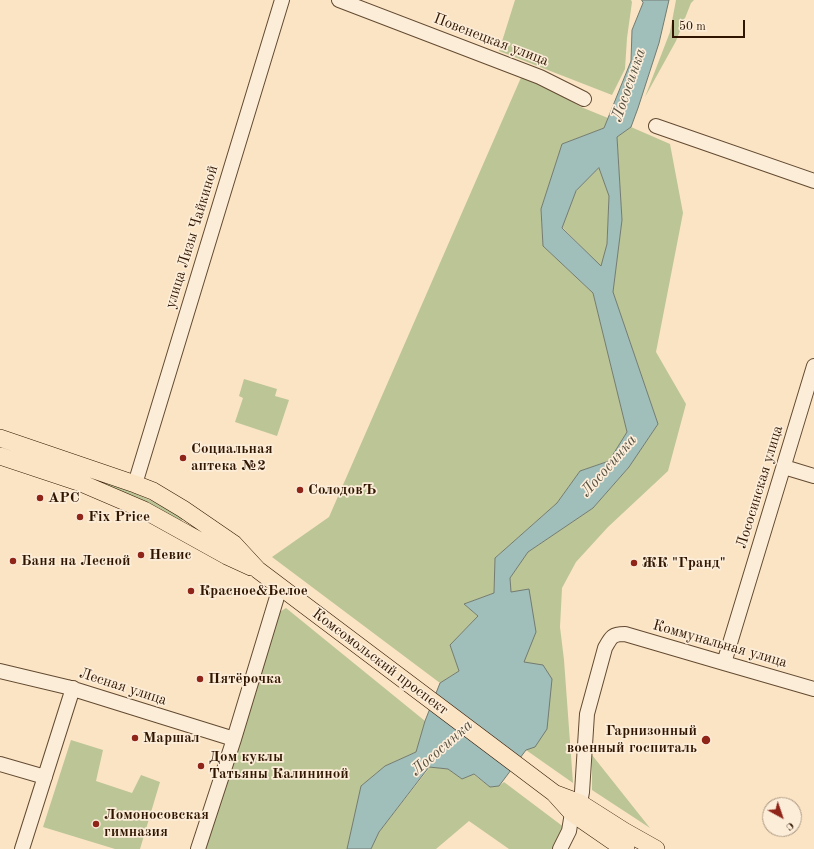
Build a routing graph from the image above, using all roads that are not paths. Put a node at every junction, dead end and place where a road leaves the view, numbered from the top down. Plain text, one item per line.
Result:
1 (282, 0) edge
2 (339, 0) edge
3 (584, 99) dead end
4 (656, 126) dead end
5 (814, 181) edge
6 (814, 366) edge
7 (0, 438) edge
8 (0, 456) edge
9 (784, 467) junction
10 (814, 476) edge
11 (134, 484) junction
12 (192, 516) junction
13 (184, 532) junction
14 (258, 570) junction
15 (280, 587) junction
16 (724, 663) junction
17 (0, 672) edge
18 (73, 688) junction
19 (814, 688) edge
20 (234, 739) junction
21 (0, 764) edge
22 (45, 777) junction
23 (576, 808) junction
24 (22, 849) edge
25 (198, 849) edge
26 (560, 849) edge
27 (626, 849) edge
28 (656, 849) edge

1 - 11 street, улица Лизы Чайкиной
2 - 3 street, Повенецкая улица
4 - 5 street
6 - 9 street, Лососинская улица
7 - 11 main road, Комсомольский проспект
8 - 13 main road, Комсомольский проспект
9 - 10 street
9 - 16 street, Лососинская улица
11 - 12 main road, Комсомольский проспект
12 - 13 street
12 - 14 main road, Комсомольский проспект
13 - 14 main road, Комсомольский проспект
14 - 15 main road, Комсомольский проспект
15 - 20 street
15 - 23 main road, Комсомольский проспект
16 - 19 street, Коммунальная улица
16 - 23 street, Коммунальная улица
17 - 18 street, Лесная улица
18 - 20 street, Лесная улица
18 - 22 street
20 - 25 street
21 - 22 street
22 - 24 street
23 - 26 street
23 - 27 main road
23 - 28 main road

